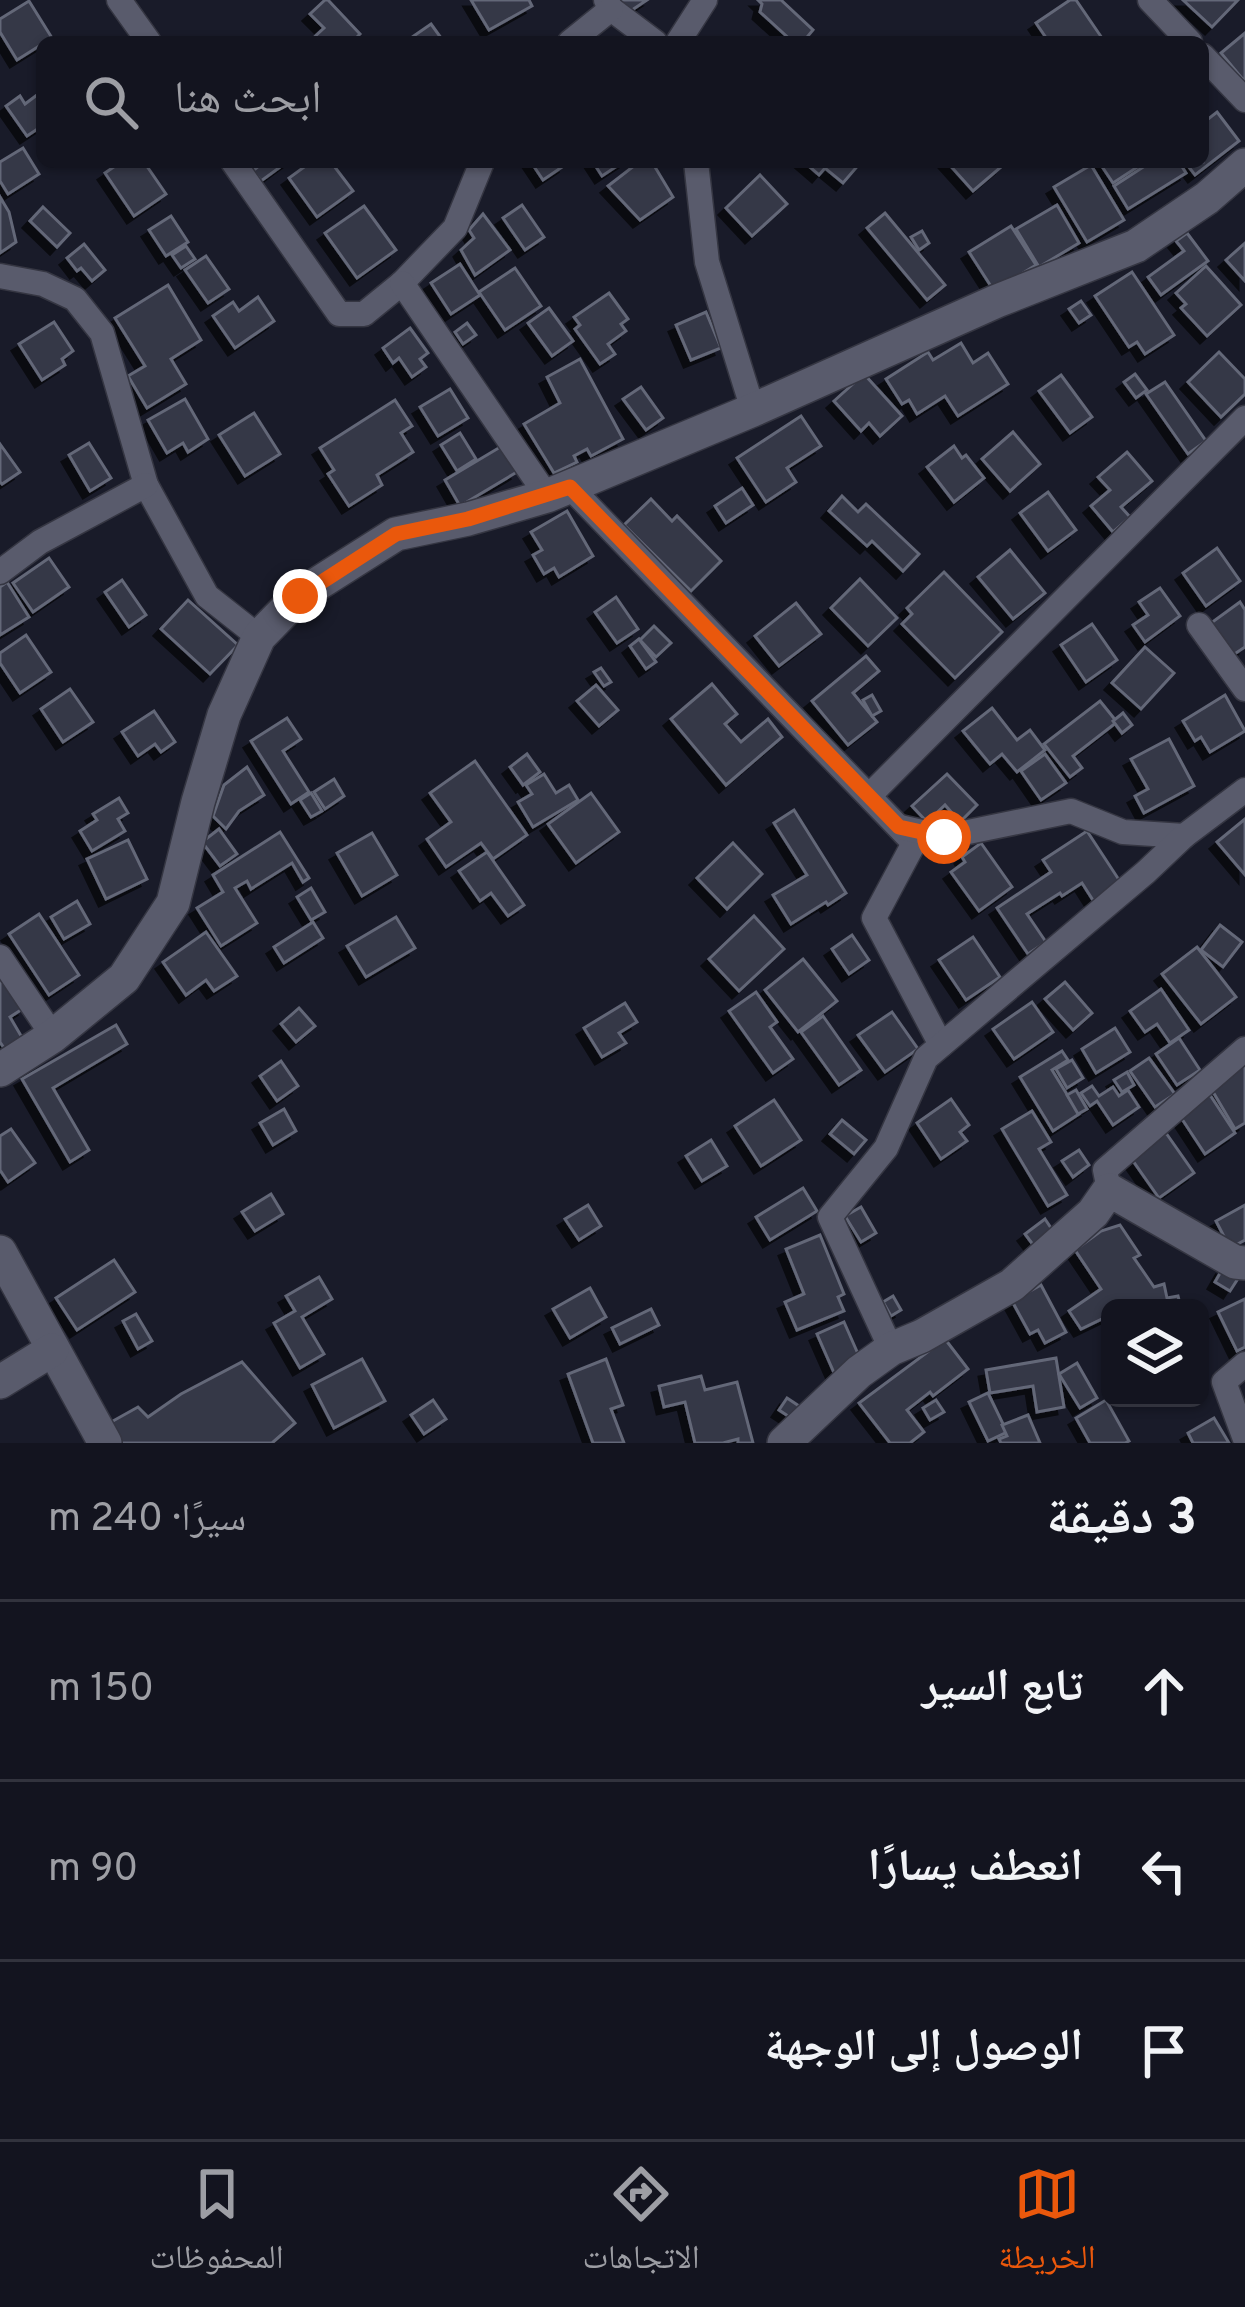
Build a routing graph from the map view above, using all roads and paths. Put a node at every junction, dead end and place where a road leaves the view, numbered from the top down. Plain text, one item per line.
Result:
1 (119, 0) edge
2 (705, 0) edge
3 (1150, 0) edge
4 (609, 4) edge
5 (145, 36) edge
6 (576, 36) edge
7 (648, 36) edge
8 (683, 36) edge
9 (1184, 36) edge
10 (1209, 62) edge
11 (1245, 100) edge
12 (1245, 166) edge
13 (237, 168) edge
14 (480, 168) edge
15 (697, 168) edge
16 (0, 276) edge
17 (402, 283) junction
18 (753, 410) junction
19 (1245, 418) edge
20 (146, 485) junction
21 (559, 492) junction
22 (0, 572) edge
23 (1199, 625) dead end
24 (260, 637) junction
25 (1245, 689) edge
26 (1245, 790) edge
27 (870, 795) junction
28 (899, 827) junction
29 (1184, 836) junction
30 (0, 957) edge
31 (53, 1036) junction
32 (940, 1045) junction
33 (1245, 1049) edge
34 (0, 1070) edge
35 (1109, 1190) junction
36 (0, 1252) edge
37 (1245, 1264) edge
38 (891, 1349) junction
39 (52, 1351) junction
40 (1245, 1364) edge
41 (0, 1382) edge
42 (1245, 1438) edge
43 (104, 1443) edge
44 (784, 1443) edge

1 - 5 street
2 - 8 street
3 - 9 street
4 - 6 street
4 - 7 street
10 - 11 street
12 - 18 street
13 - 17 street
14 - 17 street
15 - 18 street
16 - 20 street
17 - 21 street
18 - 21 street
19 - 27 street
20 - 22 street
20 - 24 street
21 - 24 street
21 - 27 street
23 - 25 street
24 - 31 street
26 - 29 street
27 - 28 street
28 - 29 street
28 - 32 street
29 - 32 street
30 - 31 street
31 - 34 street
32 - 38 street
33 - 35 street
35 - 37 street
35 - 38 street
36 - 39 street
38 - 44 street
39 - 41 street
39 - 43 street
40 - 42 street

